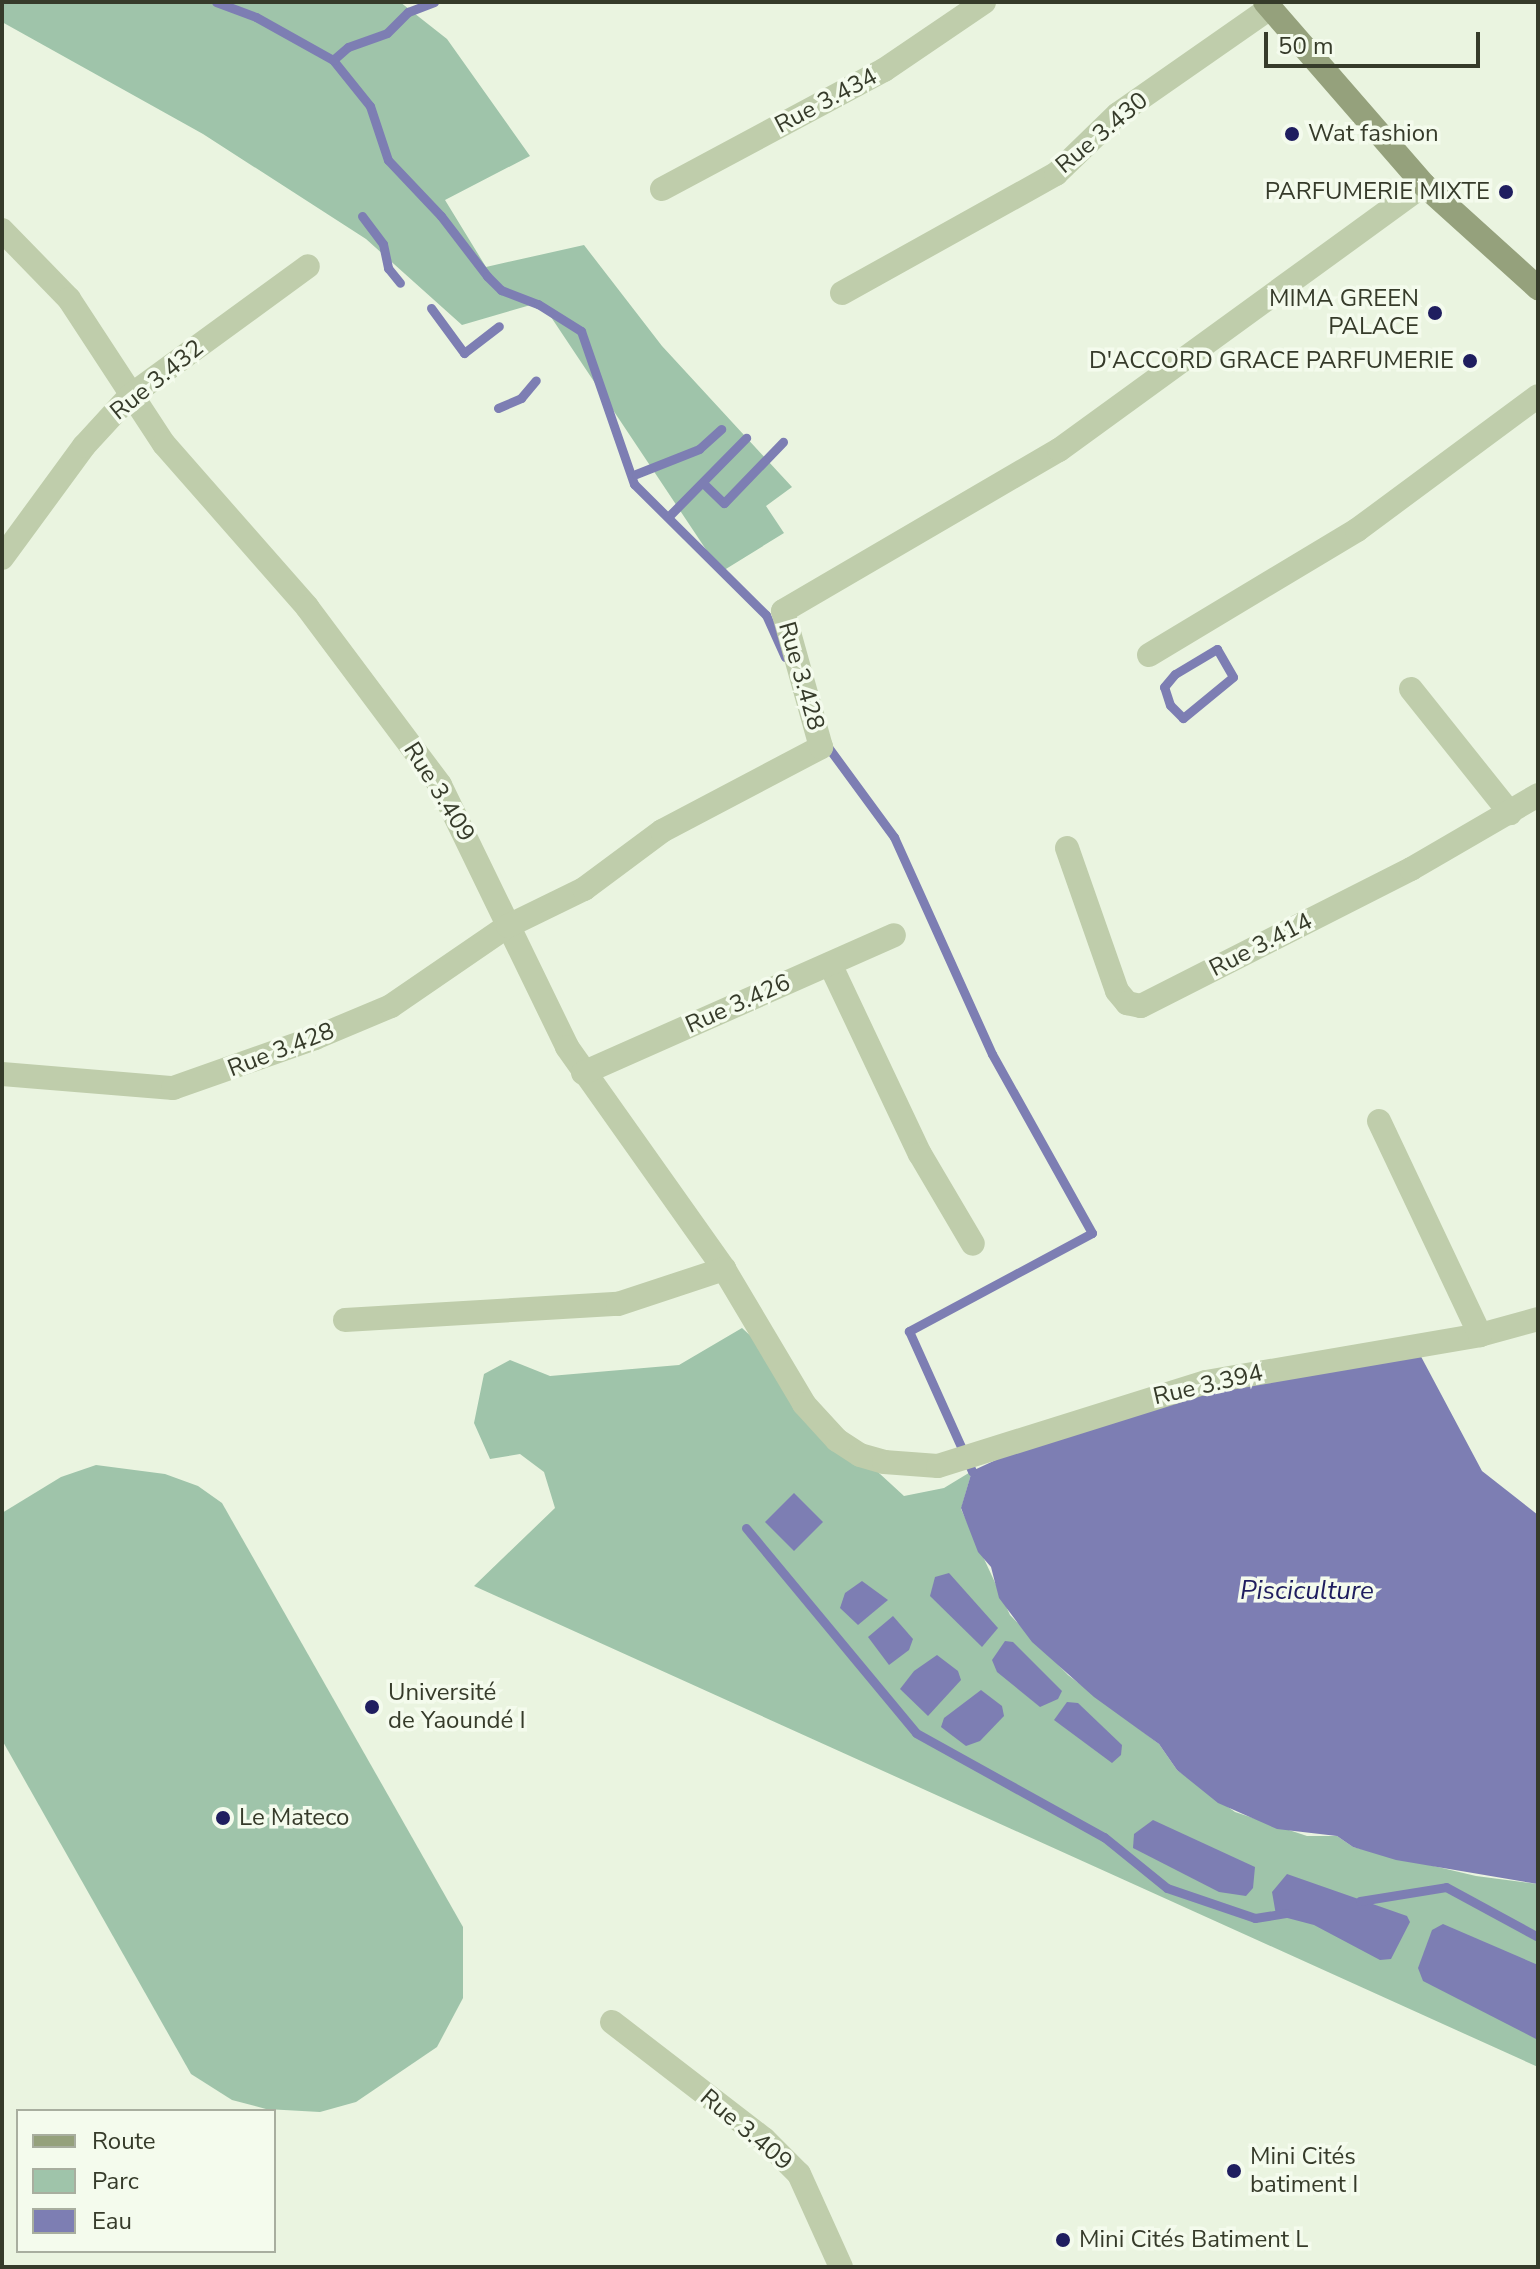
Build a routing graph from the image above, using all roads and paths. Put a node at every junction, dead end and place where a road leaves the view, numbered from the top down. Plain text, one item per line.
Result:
1 (984, 2) edge
2 (1268, 5) edge
3 (1424, 185) junction
4 (662, 189) dead end
5 (2, 230) edge
6 (308, 266) dead end
7 (1538, 288) edge
8 (842, 293) dead end
9 (130, 396) junction
10 (1538, 396) edge
11 (2, 558) edge
12 (1149, 655) dead end
13 (1411, 689) dead end
14 (1538, 795) edge
15 (1510, 813) junction
16 (1067, 848) dead end
17 (508, 926) junction
18 (894, 935) dead end
19 (830, 964) junction
20 (583, 1073) junction
21 (2, 1074) edge
22 (1379, 1121) dead end
23 (973, 1244) dead end
24 (724, 1269) junction
25 (1538, 1319) edge
26 (345, 1320) dead end
27 (1480, 1335) junction
28 (804, 1404) joint
29 (612, 2022) dead end
30 (841, 2267) edge

1 - 4 street, Rue 3.434
2 - 3 main road
2 - 8 street, Rue 3.430
3 - 7 main road
3 - 17 street, Rue 3.428
5 - 9 street, Rue 3.409
6 - 9 street, Rue 3.432
9 - 11 street, Rue 3.432
9 - 17 street, Rue 3.409
10 - 12 street
13 - 15 street
14 - 15 street, Rue 3.414
15 - 16 street, Rue 3.414
17 - 20 street, Rue 3.409
17 - 21 street, Rue 3.428
18 - 19 street, Rue 3.426
19 - 20 street, Rue 3.426
19 - 23 street
20 - 24 street, Rue 3.409
22 - 27 street
24 - 26 street
24 - 28 street, Rue 3.409
25 - 27 street, Rue 3.394
27 - 28 street, Rue 3.394
29 - 30 street, Rue 3.409

